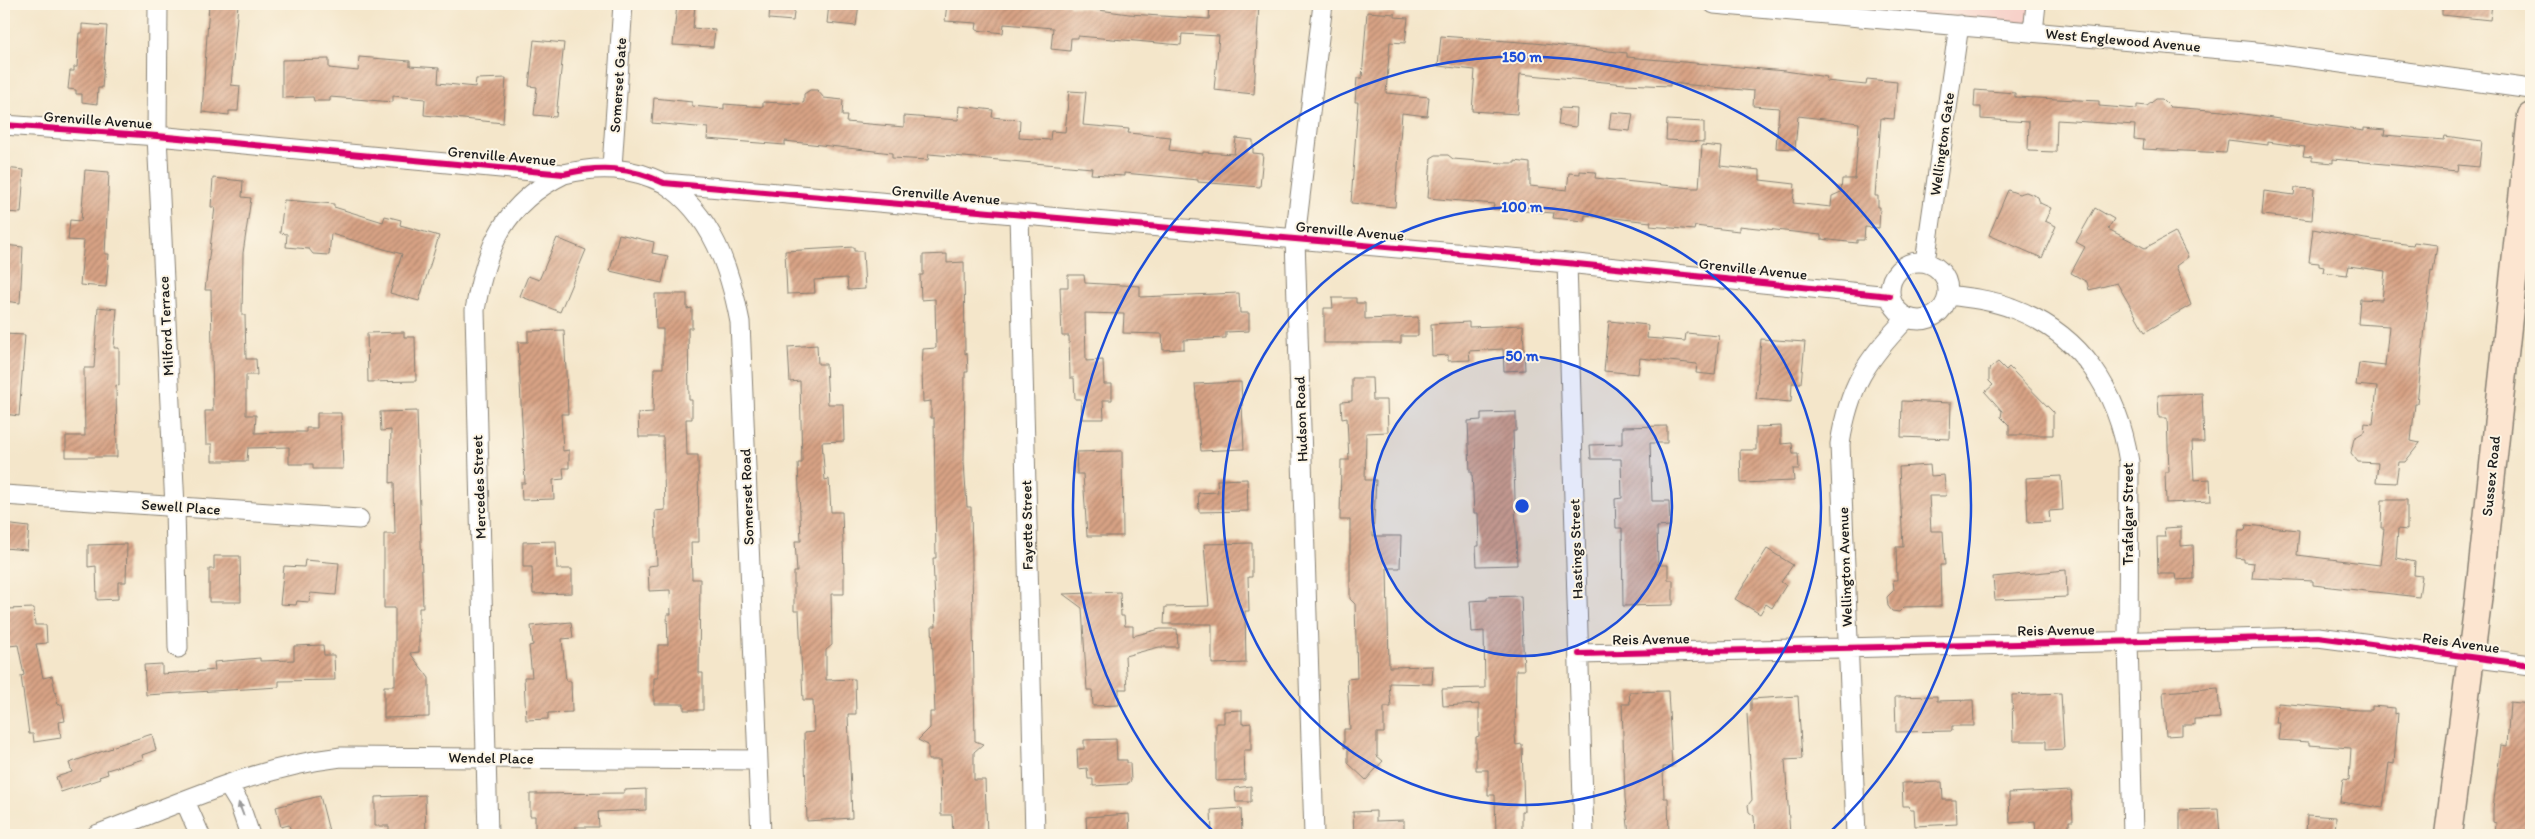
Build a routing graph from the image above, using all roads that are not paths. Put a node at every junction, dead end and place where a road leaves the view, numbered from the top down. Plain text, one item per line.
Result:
1 (158, 4) edge
2 (623, 4) edge
3 (1323, 4) edge
4 (1714, 4) edge
5 (2036, 4) edge
6 (1960, 25) junction
7 (2033, 32) junction
8 (2531, 89) edge
9 (2531, 116) edge
10 (4, 126) edge
11 (157, 136) junction
12 (612, 167) junction
13 (564, 174) junction
14 (664, 183) junction
15 (1019, 214) junction
16 (1295, 239) junction
17 (1925, 262) junction
18 (1567, 263) junction
19 (1948, 295) junction
20 (1890, 296) junction
21 (1907, 318) junction
22 (4, 495) edge
23 (175, 507) junction
24 (359, 519) dead end
25 (2128, 641) junction
26 (1848, 647) junction
27 (178, 648) dead end
28 (1579, 654) junction
29 (2471, 657) junction
30 (2531, 665) edge
31 (486, 758) junction
32 (758, 760) junction
33 (228, 785) junction
34 (184, 802) junction
35 (96, 835) edge
36 (200, 835) edge
37 (250, 835) edge
38 (488, 835) edge
39 (761, 835) edge
40 (1034, 835) edge
41 (1314, 835) edge
42 (1584, 835) edge
43 (1856, 835) edge
44 (2133, 835) edge
45 (2448, 835) edge

1 - 11 street, Milford Terrace
2 - 12 street, Somerset Gate
3 - 16 street, Hudson Road
4 - 6 street, West Englewood Avenue
5 - 7 street
6 - 7 street, West Englewood Avenue
6 - 17 street, Wellington Gate
7 - 8 street, West Englewood Avenue
9 - 29 street, Sussex Road
10 - 11 street, Grenville Avenue
11 - 13 street, Grenville Avenue
11 - 23 street, Milford Terrace
12 - 13 street, Grenville Avenue
12 - 14 street, Grenville Avenue
13 - 31 street, Mercedes Street
14 - 15 street, Grenville Avenue
14 - 32 street, Somerset Road
15 - 16 street, Grenville Avenue
15 - 40 street, Fayette Street
16 - 18 street, Grenville Avenue
16 - 41 street, Hudson Road
17 - 19 street
17 - 20 street
18 - 20 street, Grenville Avenue
18 - 28 street, Hastings Street
19 - 21 street
19 - 25 street, Trafalgar Street
20 - 21 street
21 - 26 street, Wellington Avenue
22 - 23 street, Sewell Place
23 - 24 street, Sewell Place
23 - 27 street, Milford Terrace
25 - 26 street, Reis Avenue
25 - 29 street, Reis Avenue
25 - 44 street, Trafalgar Street
26 - 28 street, Reis Avenue
26 - 43 street, Wellington Avenue
28 - 42 street, Hastings Street
29 - 30 street, Reis Avenue
29 - 45 street, Sussex Road
31 - 32 street, Wendel Place
31 - 33 street, Wendel Place
31 - 38 street, Mercedes Street
32 - 39 street, Somerset Road
33 - 34 street, Wendel Place
37 -> 33 street
34 - 35 street, Wendel Place
34 - 36 street

